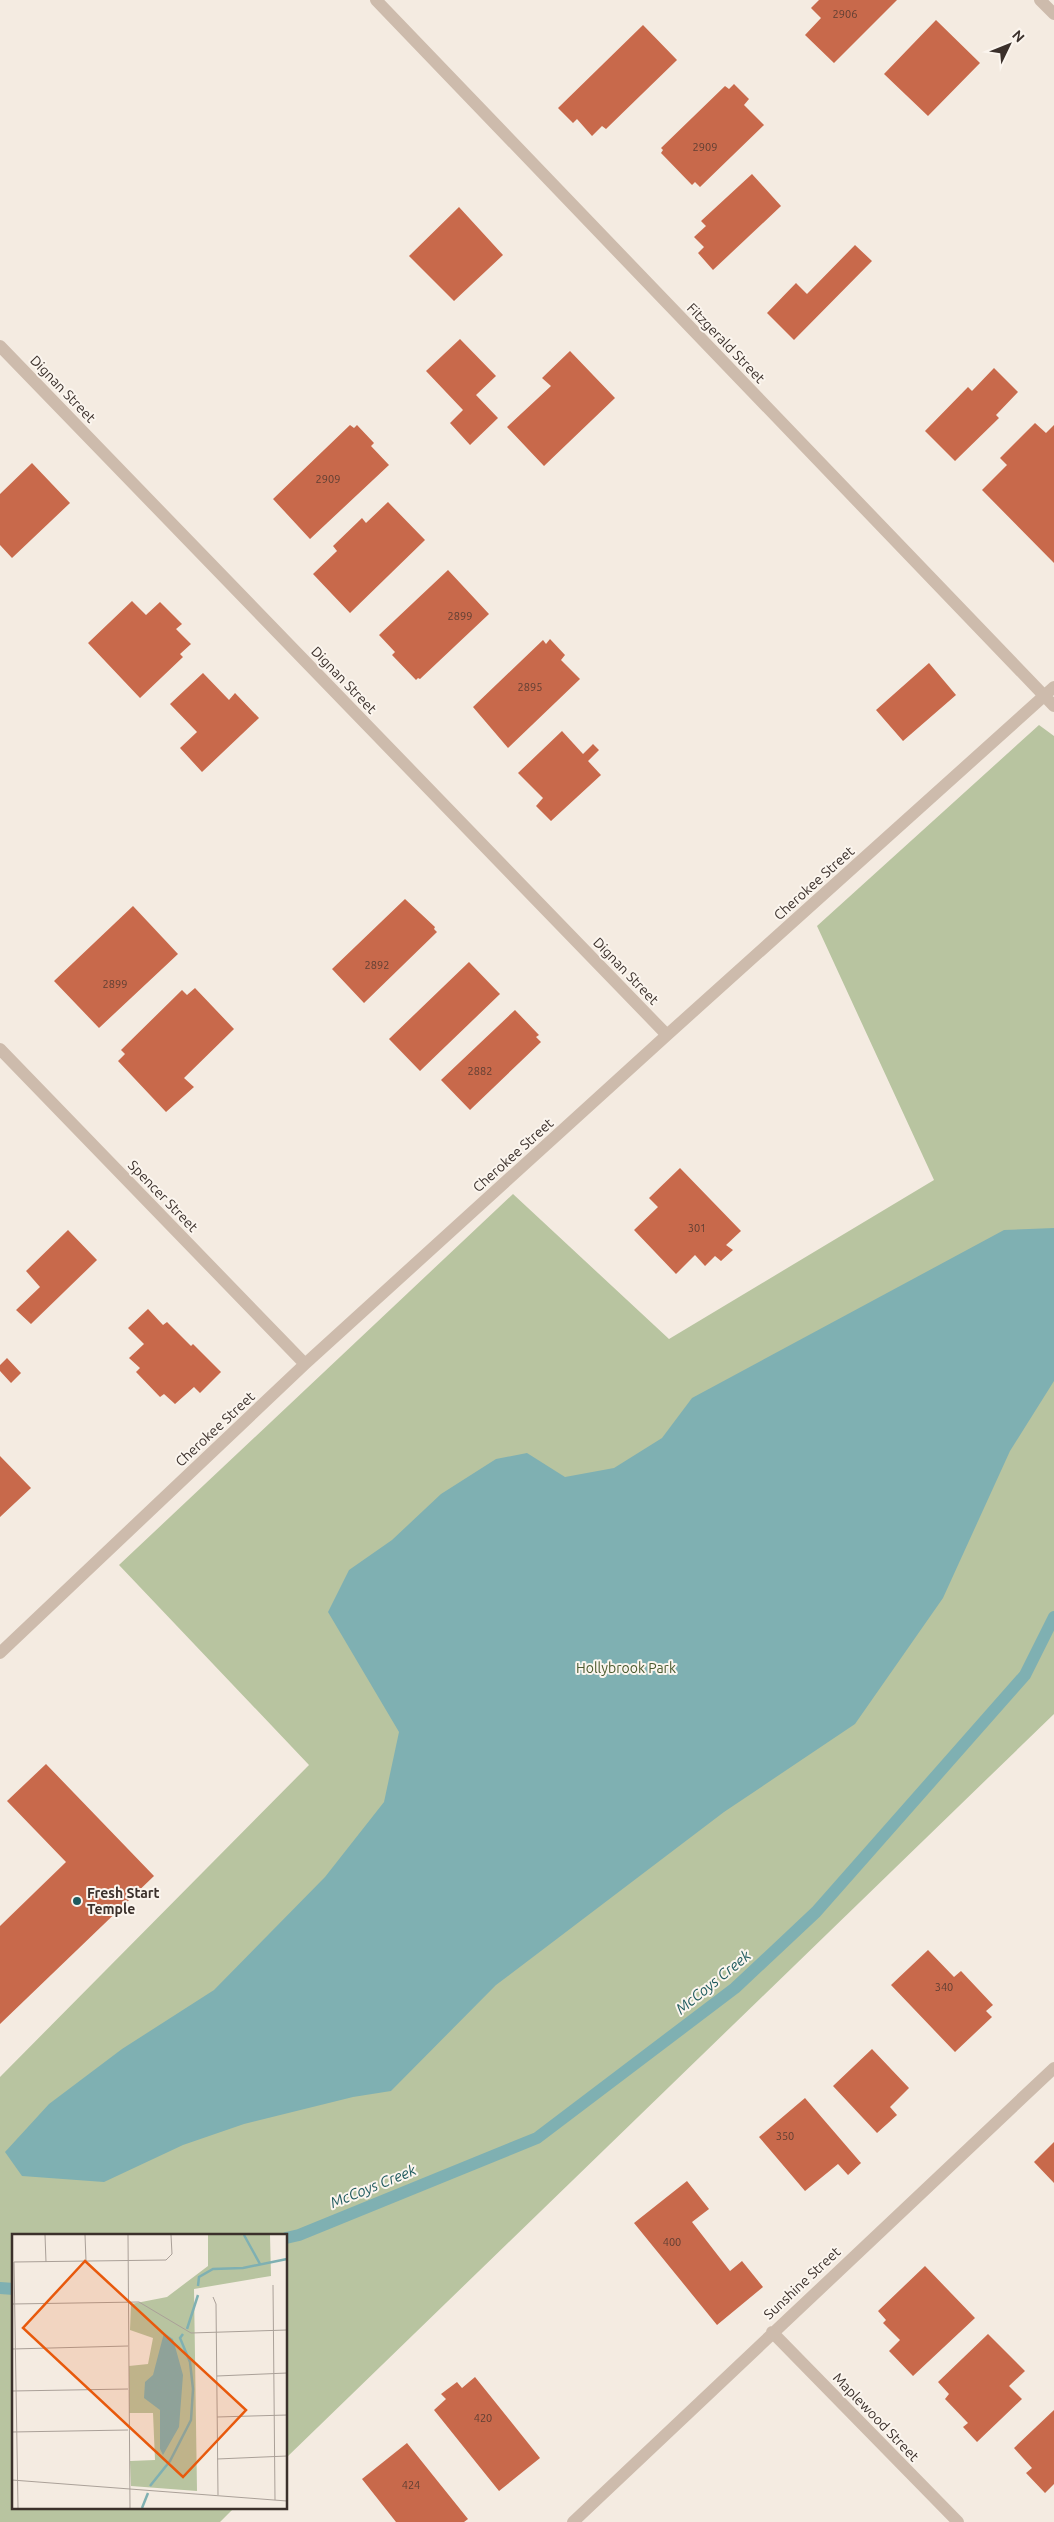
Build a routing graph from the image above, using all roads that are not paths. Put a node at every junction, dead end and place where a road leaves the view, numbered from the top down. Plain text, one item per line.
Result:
1 (376, 0) edge
2 (0, 346) edge
3 (1054, 687) edge
4 (1044, 697) junction
5 (1054, 706) edge
6 (667, 1035) junction
7 (0, 1049) edge
8 (305, 1364) junction
9 (0, 1653) edge
10 (1054, 2068) edge
11 (772, 2332) junction
12 (573, 2522) edge
13 (958, 2522) edge

1 - 4 street, Fitzgerald Street
2 - 6 street, Dignan Street
3 - 4 street, Cherokee Street
4 - 5 street, Fitzgerald Street
4 - 6 street, Cherokee Street
6 - 8 street, Cherokee Street
7 - 8 street, Spencer Street
8 - 9 street, Cherokee Street
10 - 11 street, Sunshine Street
11 - 12 street, Sunshine Street
11 - 13 street, Maplewood Street

